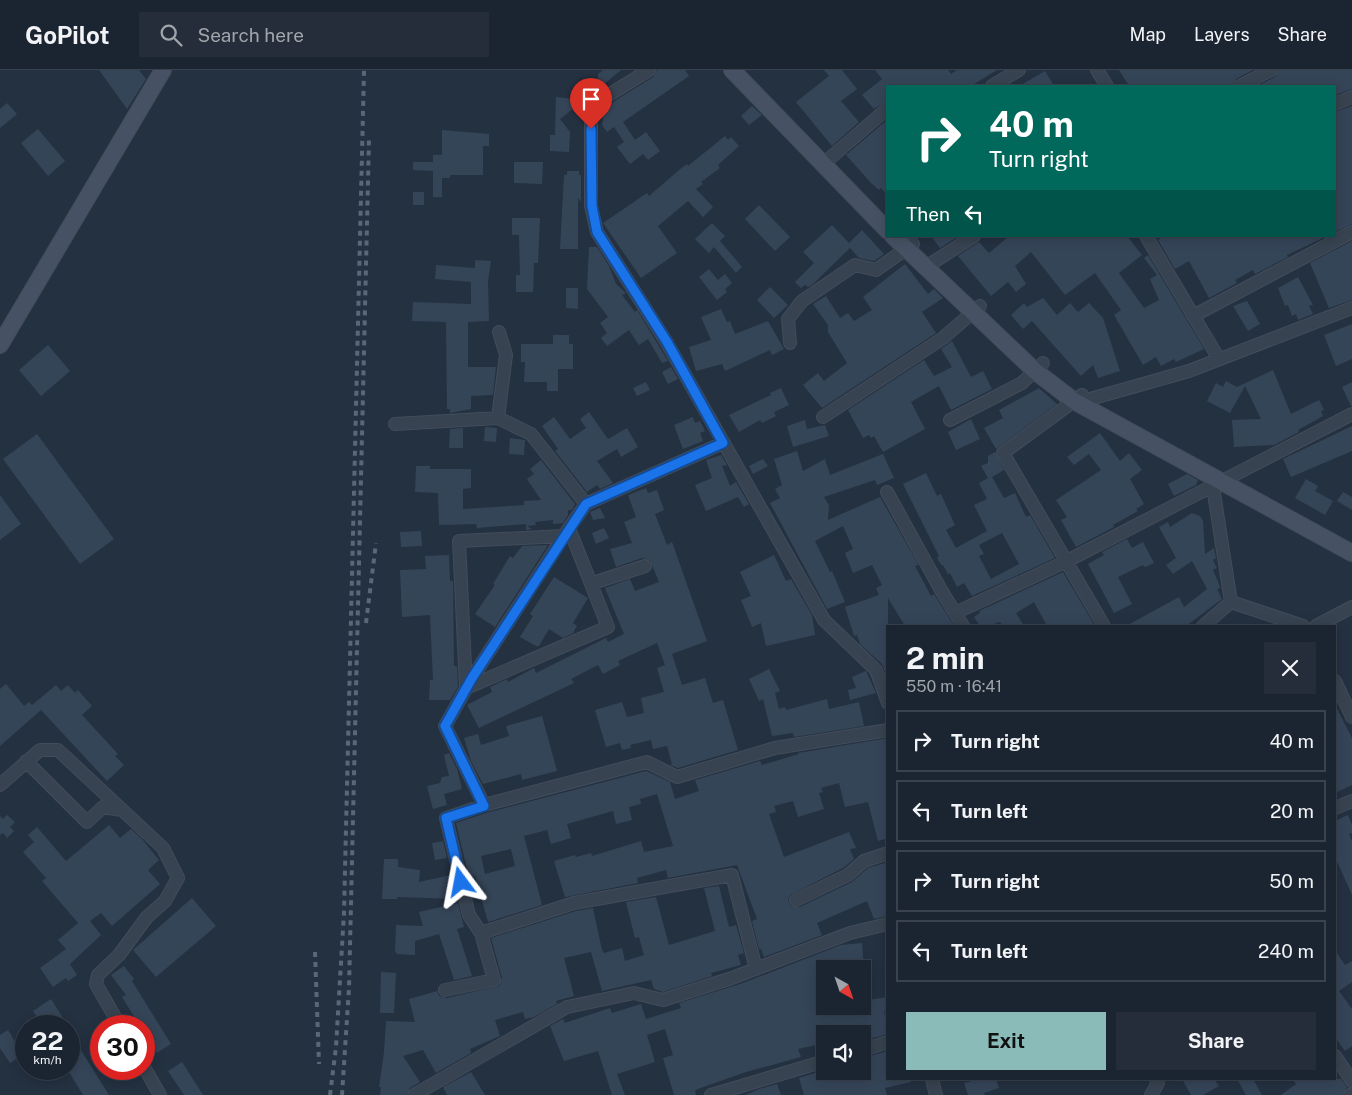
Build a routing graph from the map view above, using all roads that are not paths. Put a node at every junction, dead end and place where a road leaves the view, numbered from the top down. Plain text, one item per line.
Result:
1 (162, 70) edge
2 (649, 70) edge
3 (732, 70) edge
4 (741, 70) edge
5 (1019, 70) edge
6 (1097, 70) edge
7 (1271, 70) edge
8 (994, 85) edge
9 (1106, 85) edge
10 (1242, 85) edge
11 (1352, 97) edge
12 (1336, 104) edge
13 (886, 110) edge
14 (830, 159) junction
15 (886, 216) edge
16 (886, 228) edge
17 (1352, 232) edge
18 (895, 237) edge
19 (972, 237) edge
20 (1147, 237) edge
21 (908, 243) edge
22 (932, 263) junction
23 (1352, 308) edge
24 (976, 310) junction
25 (1193, 316) junction
26 (499, 332) dead end
27 (790, 343) dead end
28 (0, 345) edge
29 (1219, 359) junction
30 (1039, 367) junction
31 (1082, 398) junction
32 (1352, 414) edge
33 (823, 417) dead end
34 (498, 418) junction
35 (950, 420) dead end
36 (395, 424) dead end
37 (723, 443) junction
38 (1223, 482) junction
39 (887, 492) dead end
40 (586, 504) junction
41 (567, 532) junction
42 (1352, 545) edge
43 (1352, 553) edge
44 (1066, 561) junction
45 (645, 566) dead end
46 (593, 583) junction
47 (1231, 602) junction
48 (1352, 607) edge
49 (955, 613) junction
50 (962, 625) edge
51 (1103, 625) edge
52 (1204, 625) edge
53 (1300, 625) edge
54 (1318, 625) edge
55 (1336, 683) edge
56 (466, 688) junction
57 (886, 698) edge
58 (1352, 717) edge
59 (886, 730) edge
60 (26, 762) junction
61 (0, 785) edge
62 (1352, 801) edge
63 (484, 806) junction
64 (1336, 808) edge
65 (122, 810) junction
66 (886, 854) edge
67 (796, 900) dead end
68 (886, 924) edge
69 (481, 933) junction
70 (756, 969) junction
71 (445, 990) dead end
72 (114, 1015) edge
73 (886, 1043) edge
74 (871, 1047) edge
75 (1336, 1057) edge
76 (816, 1064) edge
77 (151, 1080) edge
78 (932, 1080) edge
79 (1156, 1080) edge
80 (1352, 1081) edge
81 (160, 1095) edge
82 (414, 1095) edge
83 (711, 1095) edge
84 (936, 1095) edge
85 (1152, 1095) edge

1 - 28 street
2 - 37 street
3 - 16 street
4 - 14 street
5 - 8 street
6 - 9 street
7 - 10 street
11 - 12 street
13 - 14 street
14 - 15 street
17 - 25 street
18 - 21 street
19 - 22 street
20 - 25 street
21 - 22 street
21 - 24 street
21 - 27 street
22 - 24 street
23 - 29 street
24 - 30 street
24 - 33 street
25 - 29 street
26 - 34 street
29 - 31 street
30 - 31 street
30 - 35 street
31 - 38 street
31 - 44 street
32 - 38 street
34 - 36 street
34 - 40 street
37 - 40 street
37 - 57 street
38 - 42 street
38 - 43 street
38 - 44 street
38 - 47 street
39 - 49 street
40 - 41 street
41 - 46 street
41 - 56 street
41 - 56 street
44 - 49 street
44 - 51 street
45 - 46 street
46 - 56 street
47 - 52 street
47 - 53 street
48 - 54 street
49 - 50 street
55 - 58 street
56 - 63 street
59 - 63 street
60 - 61 street
60 - 65 street
60 - 65 street
62 - 64 street
63 - 69 street
65 - 72 street
66 - 67 street
68 - 70 street
69 - 70 street
69 - 71 street
70 - 82 street
73 - 74 street
75 - 80 street
76 - 83 street
77 - 81 street
78 - 84 street
79 - 85 street

